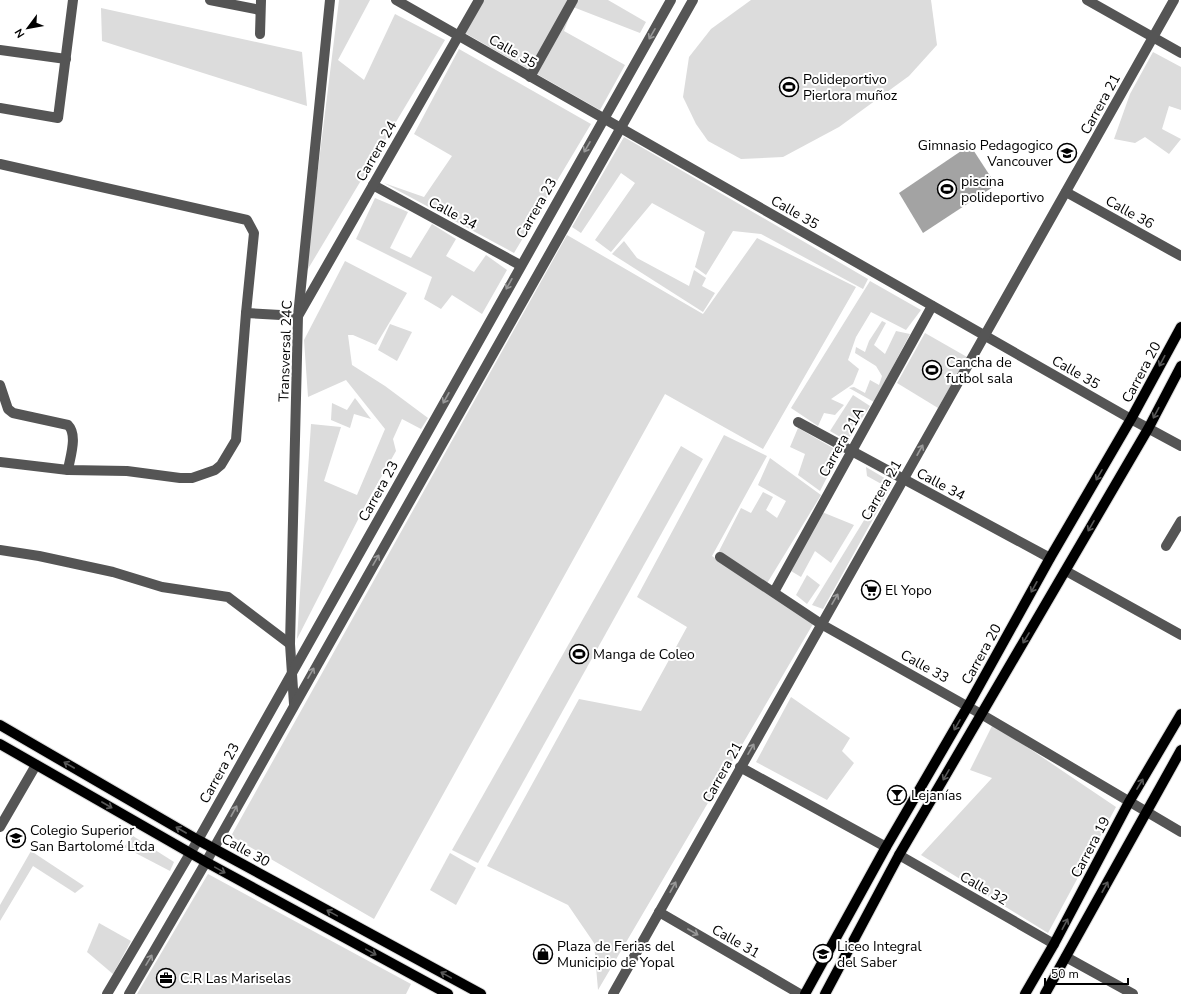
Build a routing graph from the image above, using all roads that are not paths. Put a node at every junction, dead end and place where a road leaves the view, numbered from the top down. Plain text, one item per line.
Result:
1 (73, 0) edge
2 (210, 0) edge
3 (261, 0) edge
4 (330, 0) edge
5 (396, 0) edge
6 (479, 0) edge
7 (573, 0) edge
8 (671, 0) edge
9 (692, 0) edge
10 (1087, 0) edge
11 (1174, 0) edge
12 (260, 10) junction
13 (260, 34) dead end
14 (458, 36) junction
15 (1153, 38) junction
16 (0, 50) edge
17 (1181, 54) edge
18 (66, 58) junction
19 (530, 77) junction
20 (0, 108) edge
21 (603, 119) junction
22 (620, 129) junction
23 (0, 164) edge
24 (373, 185) junction
25 (1066, 192) junction
26 (1181, 256) edge
27 (520, 265) junction
28 (932, 306) junction
29 (246, 313) junction
30 (298, 316) junction
31 (1181, 327) edge
32 (985, 336) junction
33 (1181, 366) edge
34 (0, 385) edge
35 (1131, 419) junction
36 (798, 422) dead end
37 (1148, 429) junction
38 (1181, 446) edge
39 (852, 451) junction
40 (0, 462) edge
41 (68, 470) junction
42 (904, 479) junction
43 (1181, 521) edge
44 (1166, 546) dead end
45 (0, 550) edge
46 (720, 557) dead end
47 (1050, 558) junction
48 (1066, 571) junction
49 (774, 592) junction
50 (821, 624) junction
51 (1181, 635) edge
52 (290, 644) junction
53 (292, 672) junction
54 (294, 704) junction
55 (968, 706) junction
56 (981, 714) junction
57 (1181, 714) edge
58 (0, 726) edge
59 (0, 744) edge
60 (1181, 750) edge
61 (36, 765) junction
62 (740, 767) junction
63 (1129, 802) junction
64 (1146, 812) junction
65 (0, 827) edge
66 (1181, 832) edge
67 (198, 840) junction
68 (886, 847) junction
69 (214, 849) junction
70 (190, 853) junction
71 (899, 855) junction
72 (206, 862) junction
73 (659, 912) junction
74 (1054, 944) junction
75 (1066, 957) junction
76 (107, 994) edge
77 (129, 994) edge
78 (448, 994) edge
79 (481, 994) edge
80 (613, 994) edge
81 (800, 994) edge
82 (805, 994) edge
83 (825, 994) edge
84 (1025, 994) edge
85 (1045, 994) edge
86 (1133, 994) edge

1 - 18 street
2 - 12 street
3 - 12 street
4 - 30 street, Transversal 24C
5 - 14 street, Calle 35
6 - 14 street, Carrera 24
7 - 19 street
8 -> 21 street, Carrera 23
9 - 22 street
10 - 15 street
11 - 15 street, Carrera 21
12 - 13 street
14 - 19 street, Calle 35
14 - 24 street, Carrera 24
15 - 17 street
15 - 25 street, Carrera 21
16 - 18 street
18 - 20 street
19 - 21 street, Calle 35
21 - 22 street, Calle 35
21 -> 27 street, Carrera 23
22 - 28 street, Calle 35
54 -> 22 street
23 - 29 street
24 - 27 street, Calle 34
24 - 30 street, Carrera 24
25 - 26 street, Calle 36
25 - 32 street, Carrera 21
27 -> 53 street, Carrera 23
28 - 32 street, Calle 35
28 - 39 street, Carrera 21A
29 - 30 street
29 - 41 street
30 - 52 street, Transversal 24C
31 -> 35 main road, Carrera 20
32 - 35 street, Calle 35
42 -> 32 street, Carrera 21
33 -> 37 main road, Carrera 20
34 - 41 street
35 - 37 street, Calle 35
35 -> 47 main road, Carrera 20
36 - 39 street, Calle 34
37 - 38 street, Calle 35
37 -> 48 main road, Carrera 20
39 - 42 street, Calle 34
39 - 49 street, Carrera 21A
40 - 41 street
42 - 47 street, Calle 34
50 -> 42 street, Carrera 21
43 - 44 street
45 - 52 street
46 - 49 street, Calle 33
47 -> 55 main road, Carrera 20
48 - 51 street
48 -> 56 main road, Carrera 20
49 - 50 street, Calle 33
50 - 55 street, Calle 33
62 -> 50 street, Carrera 21
52 - 53 street, Transversal 24C
53 - 54 street, Transversal 24C
53 - 67 street, Carrera 23
69 -> 54 street
55 - 56 street, Calle 33
55 -> 68 main road, Carrera 20
56 - 63 street, Calle 33
56 -> 71 main road, Carrera 20
63 -> 57 main road, Carrera 19
67 -> 58 main road, Calle 30
59 - 61 main road
60 - 64 main road
61 - 65 street
61 -> 70 main road
62 - 68 street
73 -> 62 street, Carrera 21
63 - 64 street, Calle 33
74 -> 63 main road, Carrera 19
64 - 66 street, Calle 33
75 -> 64 main road
67 - 69 main road, Calle 30
67 - 70 street, Carrera 23
68 - 82 main road, Carrera 20
69 - 72 street
79 -> 69 main road, Calle 30
70 - 72 main road
70 - 76 street, Carrera 23
71 - 74 street, Calle 32
71 - 83 main road, Carrera 20
77 -> 72 street
72 -> 78 main road
73 - 80 street, Carrera 21
73 -> 81 street, Calle 31
74 - 84 main road, Carrera 19
75 - 85 main road
75 - 86 street

